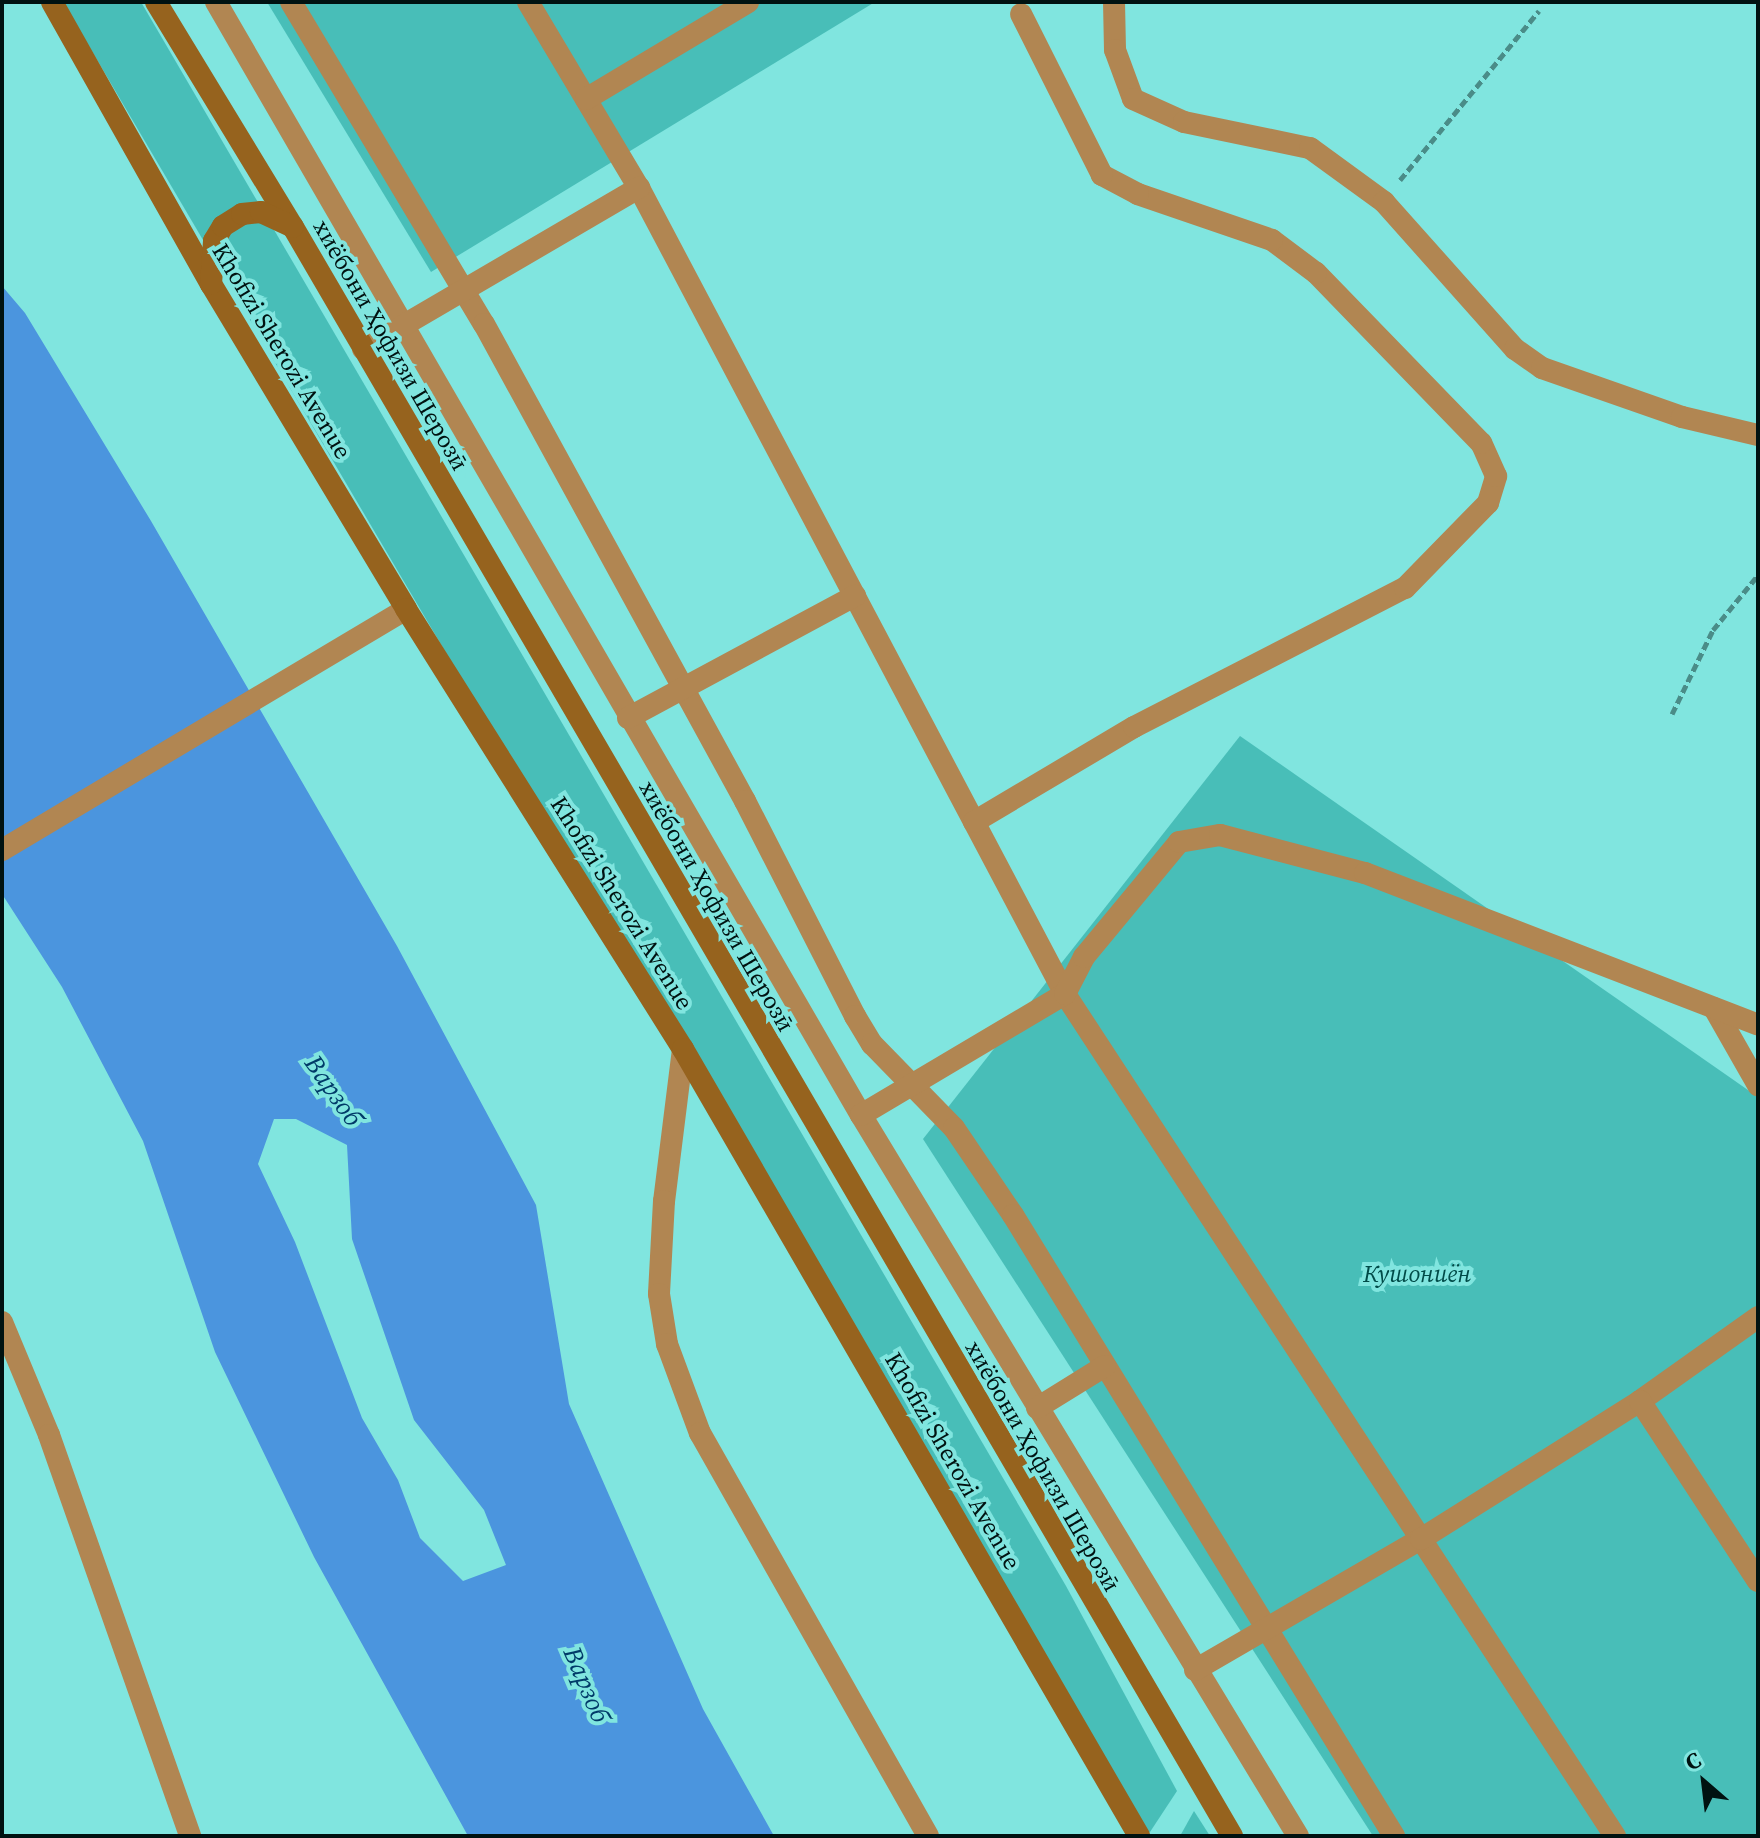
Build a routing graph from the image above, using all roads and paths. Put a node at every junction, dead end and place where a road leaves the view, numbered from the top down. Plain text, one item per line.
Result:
1 (52, 2) edge
2 (156, 2) edge
3 (216, 2) edge
4 (291, 2) edge
5 (528, 2) edge
6 (748, 2) edge
7 (1114, 2) edge
8 (1539, 11) dead end
9 (1021, 14) dead end
10 (586, 99) junction
11 (639, 188) junction
12 (1384, 202) junction
13 (293, 227) junction
14 (211, 284) junction
15 (462, 288) junction
16 (401, 324) junction
17 (363, 349) junction
18 (1757, 438) edge
19 (1758, 575) edge
20 (855, 596) junction
21 (406, 609) junction
22 (681, 692) junction
23 (1672, 714) dead end
24 (628, 718) junction
25 (974, 822) junction
26 (2, 850) edge
27 (1065, 994) junction
28 (1714, 1008) junction
29 (1758, 1025) edge
30 (683, 1049) junction
31 (1758, 1085) edge
32 (910, 1087) junction
33 (861, 1115) junction
34 (2, 1322) edge
35 (1754, 1327) edge
36 (1105, 1366) junction
37 (1640, 1401) junction
38 (1037, 1408) junction
39 (1421, 1539) junction
40 (1758, 1581) edge
41 (1264, 1629) junction
42 (1195, 1670) junction
43 (190, 1836) edge
44 (928, 1836) edge
45 (1139, 1836) edge
46 (1232, 1836) edge
47 (1298, 1836) edge
48 (1394, 1836) edge
49 (1615, 1836) edge

1 - 14 main road, Khofizi Sherozi Avenue
2 - 13 main road, хиёбони Ҳофизи Шерозӣ
3 - 16 street
4 - 15 street
5 - 10 street
6 - 10 street
7 - 12 street
8 - 12 path
9 - 25 street
10 - 11 street
11 - 15 street
11 - 20 street
12 - 18 street
13 - 14 main road
13 - 17 main road, хиёбони Ҳофизи Шерозӣ
14 - 21 main road, Khofizi Sherozi Avenue
15 - 16 street
15 - 22 street
16 - 17 street
16 - 24 street
17 - 46 main road, хиёбони Ҳофизи Шерозӣ
19 - 23 path
20 - 22 street
20 - 25 street
21 - 26 street
21 - 30 main road, Khofizi Sherozi Avenue
22 - 24 street
22 - 32 street
24 - 33 street
25 - 27 street
27 - 28 street
27 - 32 street
27 - 39 street
28 - 29 street
28 - 31 street
30 - 44 street
30 - 45 main road, Khofizi Sherozi Avenue
32 - 33 street
32 - 36 street
33 - 38 street
34 - 43 street
35 - 37 street
36 - 38 street
36 - 41 street
37 - 39 street
37 - 40 street
38 - 42 street
39 - 41 street
39 - 49 street
41 - 42 street
41 - 48 street
42 - 47 street

